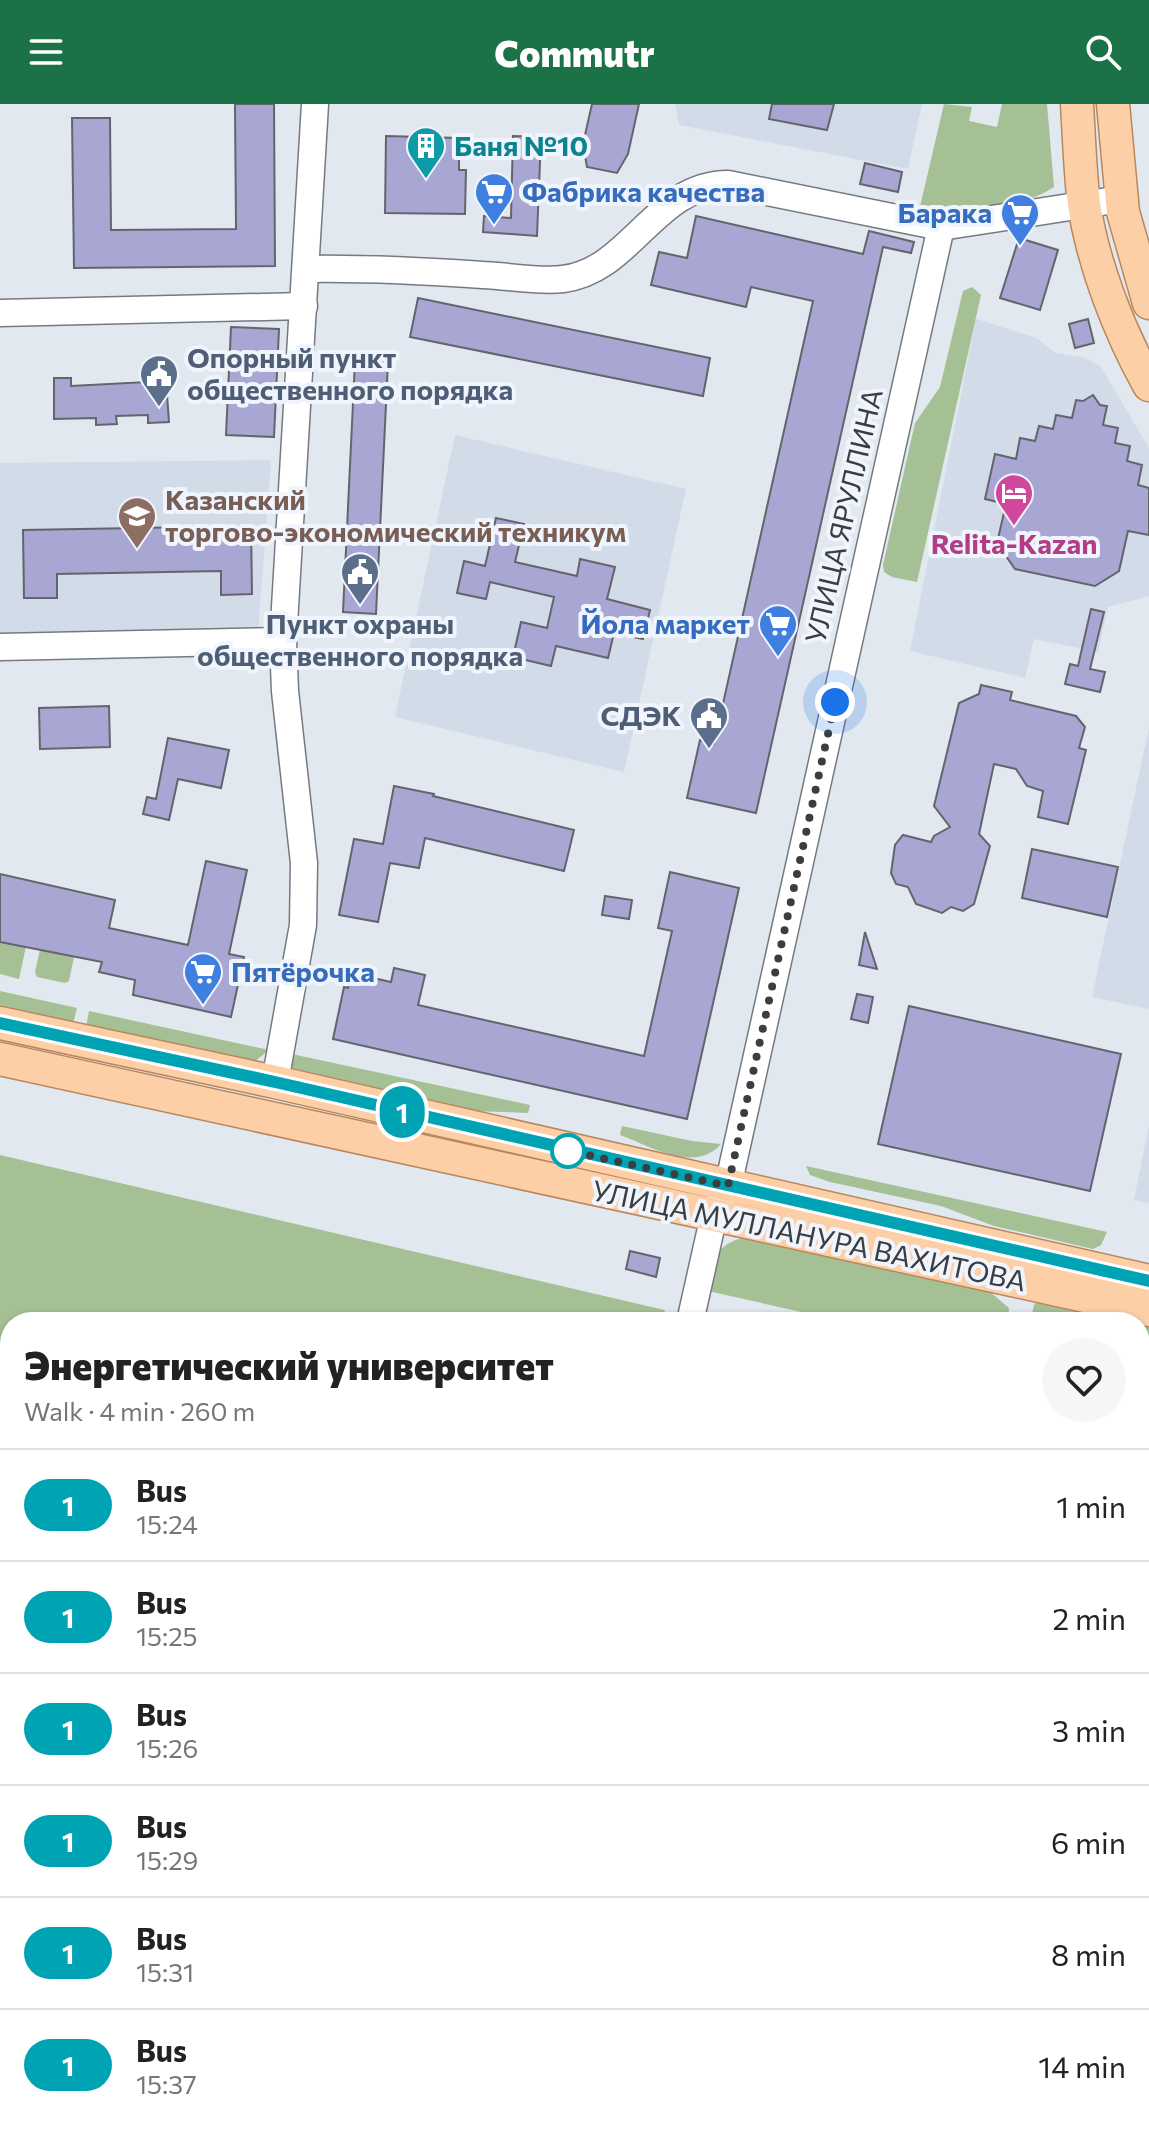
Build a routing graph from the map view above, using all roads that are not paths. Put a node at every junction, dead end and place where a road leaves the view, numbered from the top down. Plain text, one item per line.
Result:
1 (315, 104) edge
2 (1077, 104) edge
3 (1113, 104) edge
4 (1121, 199) junction
5 (1084, 205) junction
6 (941, 227) junction
7 (306, 269) junction
8 (1149, 303) edge
9 (304, 306) junction
10 (0, 313) edge
11 (1149, 385) edge
12 (283, 641) junction
13 (0, 647) edge
14 (0, 1023) edge
15 (0, 1059) edge
16 (275, 1082) junction
17 (728, 1186) junction
18 (714, 1215) junction
19 (1149, 1281) edge
20 (1149, 1310) edge
21 (692, 1312) edge

1 - 7 street
2 - 5 main road
3 - 4 main road
4 - 5 street
4 - 8 main road
5 - 6 street
5 - 11 main road
6 - 7 street
6 - 17 street, УЛИЦА ЯРУЛЛИНА
7 - 9 street
9 - 10 street
9 - 12 street
12 - 13 street
12 - 16 street
14 - 16 main road, УЛИЦА МУЛЛАНУРА ВАХИТОВА
15 - 18 main road, УЛИЦА МУЛЛАНУРА ВАХИТОВА
16 - 17 main road, УЛИЦА МУЛЛАНУРА ВАХИТОВА
17 - 18 street, УЛИЦА ЯРУЛЛИНА
17 - 19 main road, УЛИЦА МУЛЛАНУРА ВАХИТОВА
18 - 20 main road, УЛИЦА МУЛЛАНУРА ВАХИТОВА
18 - 21 street, УЛИЦА ЯРУЛЛИНА

